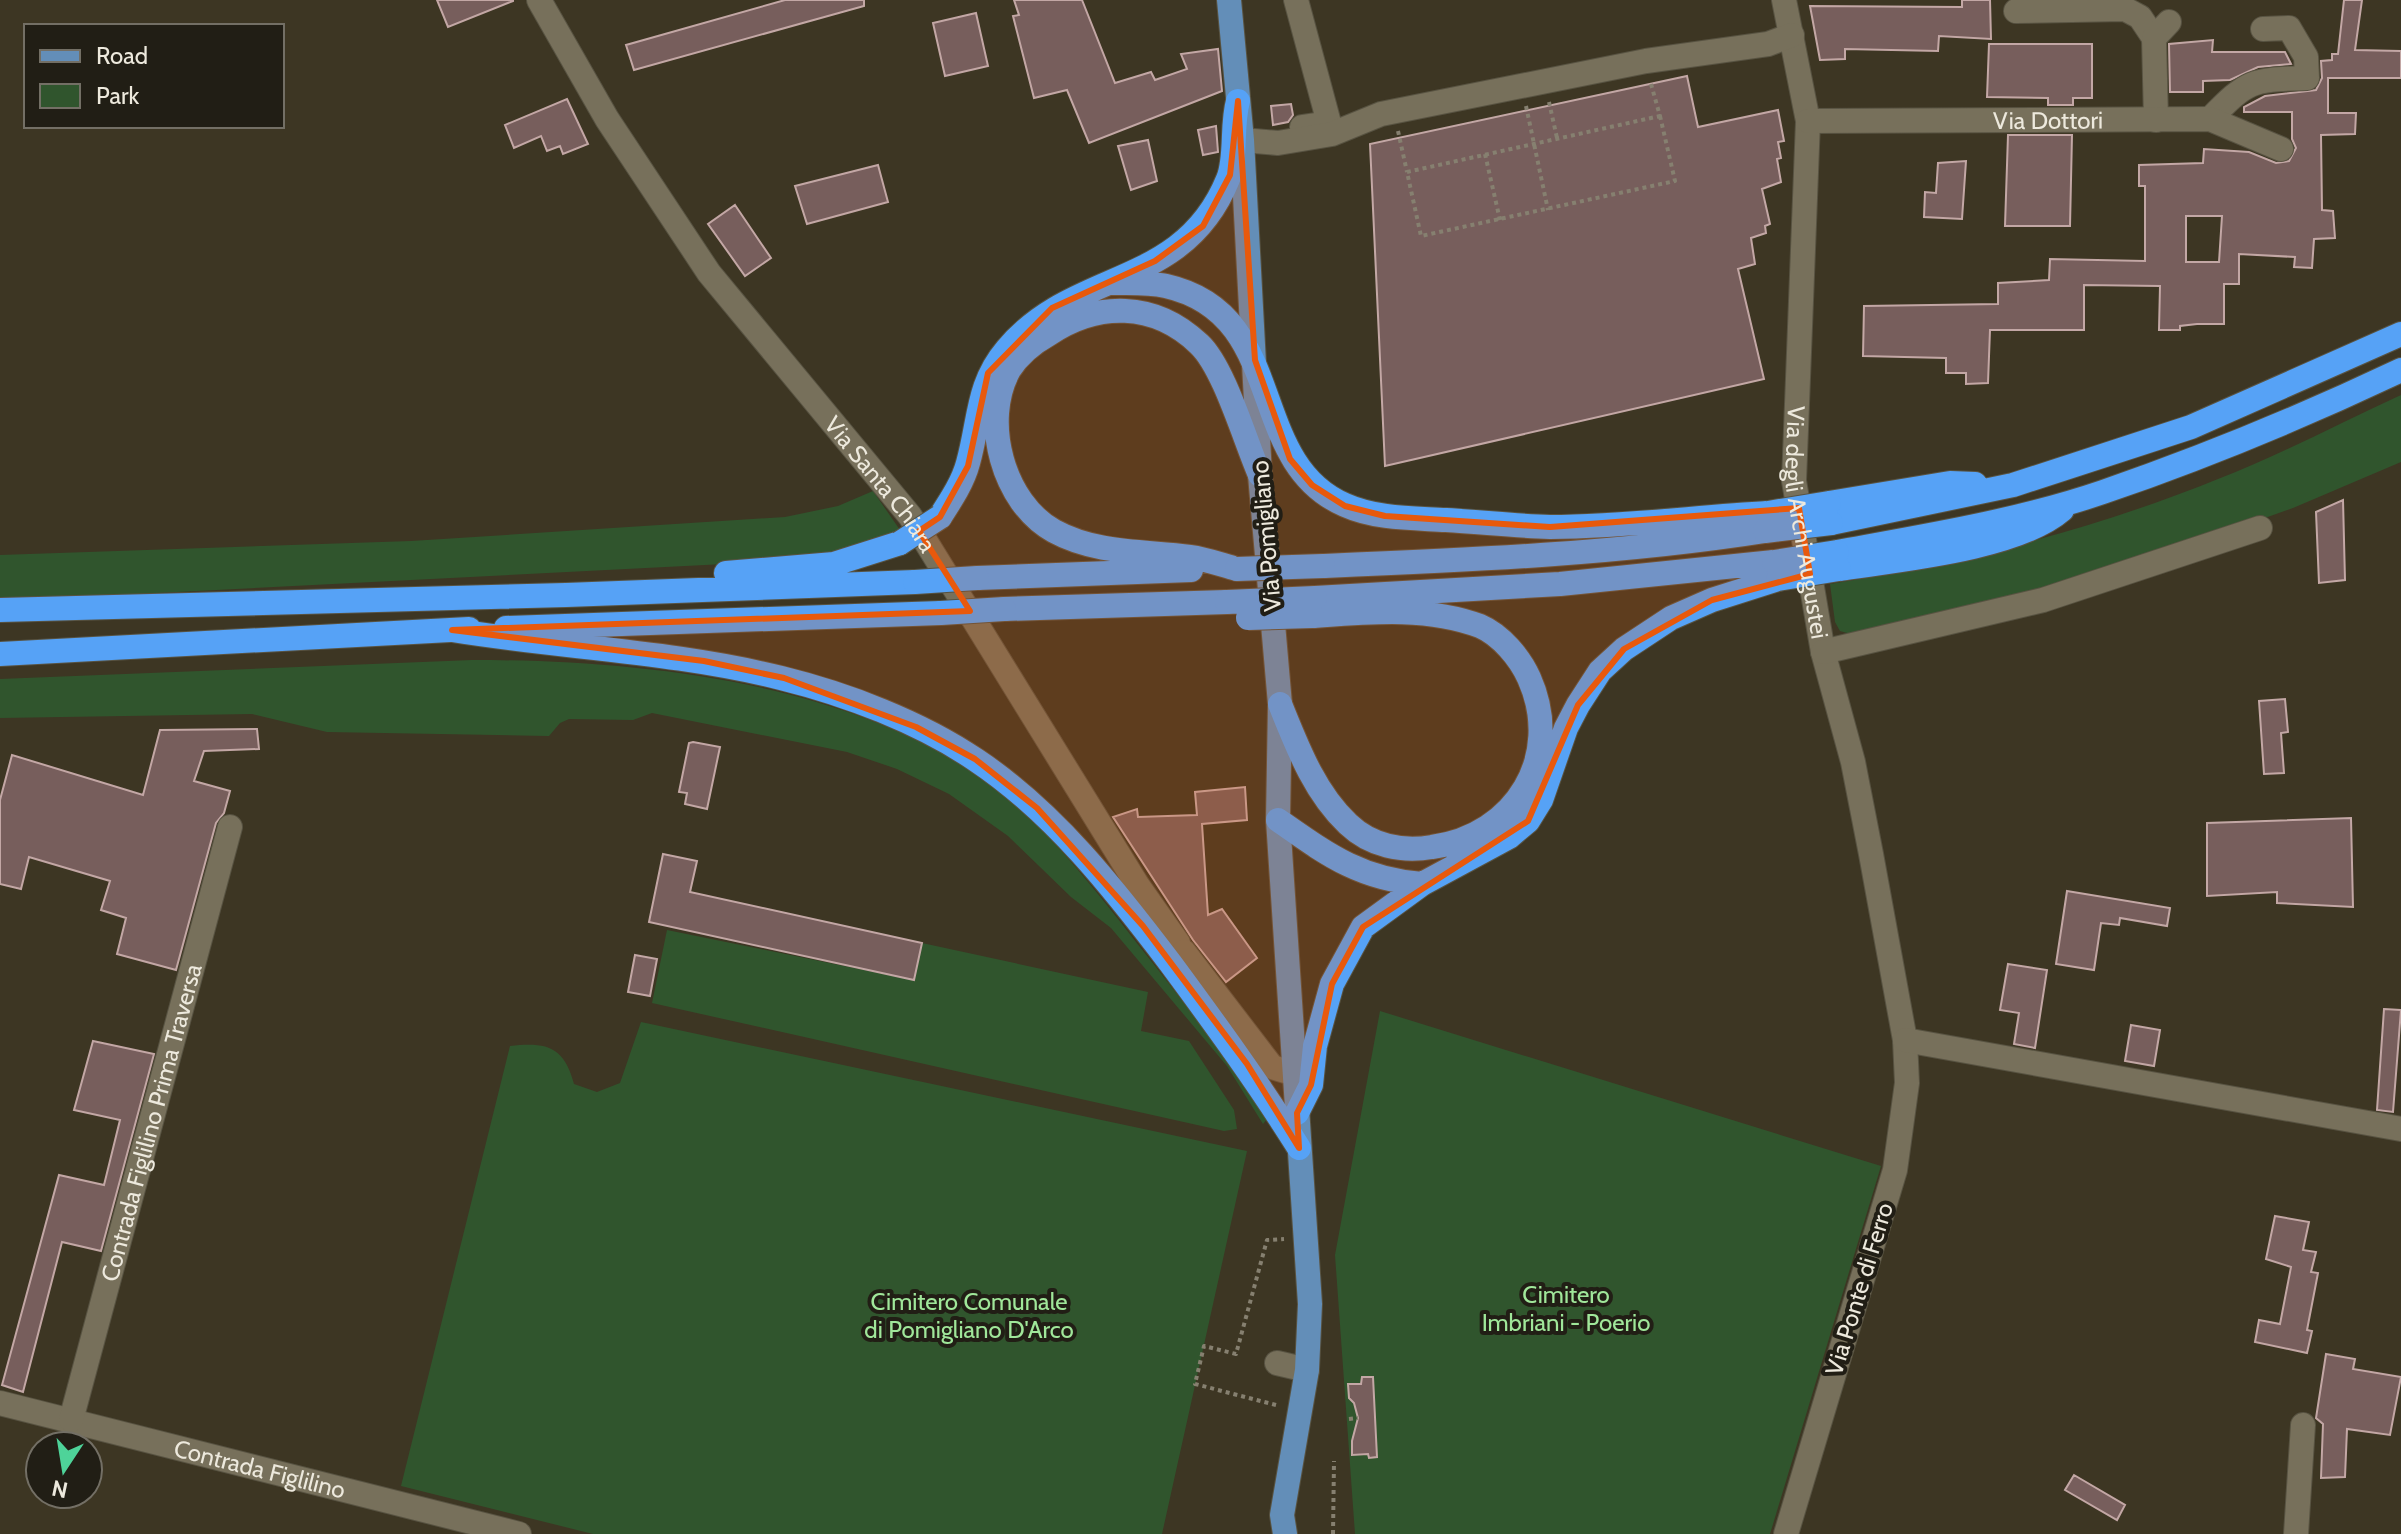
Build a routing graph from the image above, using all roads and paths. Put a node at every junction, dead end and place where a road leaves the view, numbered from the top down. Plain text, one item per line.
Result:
1 (539, 0) edge
2 (1229, 0) edge
3 (1296, 0) edge
4 (1784, 0) edge
5 (2016, 11) dead end
6 (2263, 29) dead end
7 (1792, 35) junction
8 (1687, 47) dead end
9 (1650, 77) dead end
10 (1548, 99) dead end
11 (1238, 101) junction
12 (1526, 104) dead end
13 (1660, 116) junction
14 (2210, 119) junction
15 (2156, 120) junction
16 (1808, 121) junction
17 (1398, 131) dead end
18 (1557, 138) junction
19 (1242, 140) junction
20 (1533, 143) junction
21 (2281, 149) dead end
22 (1485, 154) junction
23 (1407, 172) junction
24 (1548, 210) junction
25 (1500, 220) junction
26 (1112, 283) junction
27 (2401, 334) edge
28 (1255, 360) junction
29 (2401, 370) edge
30 (1260, 475) junction
31 (1766, 522) junction
32 (2260, 528) dead end
33 (1237, 569) junction
34 (1776, 571) junction
35 (566, 595) junction
36 (1314, 607) junction
37 (0, 610) edge
38 (452, 630) junction
39 (1823, 652) junction
40 (0, 654) edge
41 (1280, 704) junction
42 (1278, 820) junction
43 (230, 827) dead end
44 (1422, 884) junction
45 (1178, 943) junction
46 (1190, 989) junction
47 (1905, 1040) junction
48 (1292, 1073) junction
49 (1297, 1113) junction
50 (2401, 1129) edge
51 (1299, 1148) junction
52 (1267, 1240) dead end
53 (1277, 1363) dead end
54 (1307, 1370) junction
55 (0, 1403) edge
56 (1276, 1405) dead end
57 (1358, 1418) dead end
58 (1349, 1419) dead end
59 (71, 1420) junction
60 (2303, 1425) dead end
61 (1334, 1461) dead end
62 (1282, 1528) edge
63 (519, 1534) edge
64 (1333, 1534) edge
65 (1786, 1534) edge
66 (2296, 1534) edge

1 - 45 street, Via Santa Chiara
2 - 11 main road, Via Pomigliano
3 - 19 street
4 - 7 street, Via degli Archi Augustei
5 - 15 street
6 - 14 street
7 - 8 street
7 - 16 street, Via degli Archi Augustei
7 - 19 street
9 - 13 path
10 - 18 path
11 - 19 main road, Via Pomigliano
11 - 26 highway
12 - 20 path
13 - 18 path
13 - 24 path
14 - 15 street, Via Dottori
14 - 21 street, Via Dottori
15 - 16 street, Via Dottori
16 - 39 street, Via degli Archi Augustei
17 - 23 path
18 - 20 path
19 - 28 main road, Via Pomigliano
20 - 22 path
20 - 24 path
22 - 23 path
22 - 25 path
23 - 25 path
24 - 25 path
26 - 28 highway
26 - 35 highway, bridge
27 - 31 highway, bridge
28 - 30 main road, Via Pomigliano
28 - 31 highway
29 - 34 highway, bridge
30 - 33 highway
30 - 41 main road, Via Pomigliano
31 - 33 highway, bridge
32 - 39 street
33 - 35 highway, bridge
34 - 36 highway
34 - 44 highway
35 - 37 highway
36 - 38 highway, bridge
36 - 41 highway
38 - 40 highway
38 - 46 highway
39 - 47 street, Via degli Archi Augustei
41 - 42 main road, Via Pomigliano
42 - 44 highway
42 - 48 main road, Via Pomigliano
43 - 59 street, Contrada Figlilino Prima Traversa
44 - 49 highway
45 - 46 street, Via Santa Chiara
45 - 48 street
46 - 51 highway
47 - 50 street
47 - 65 street, Via Ponte di Ferro
48 - 49 main road, Via Pomigliano
49 - 51 main road, Via Pomigliano
51 - 54 main road, Via Pomigliano
52 - 56 path
53 - 54 street
54 - 62 main road, Via Pomigliano
55 - 59 street, Contrada Figlilino
57 - 58 path
59 - 63 street, Contrada Figlilino
60 - 66 street
61 - 64 path

